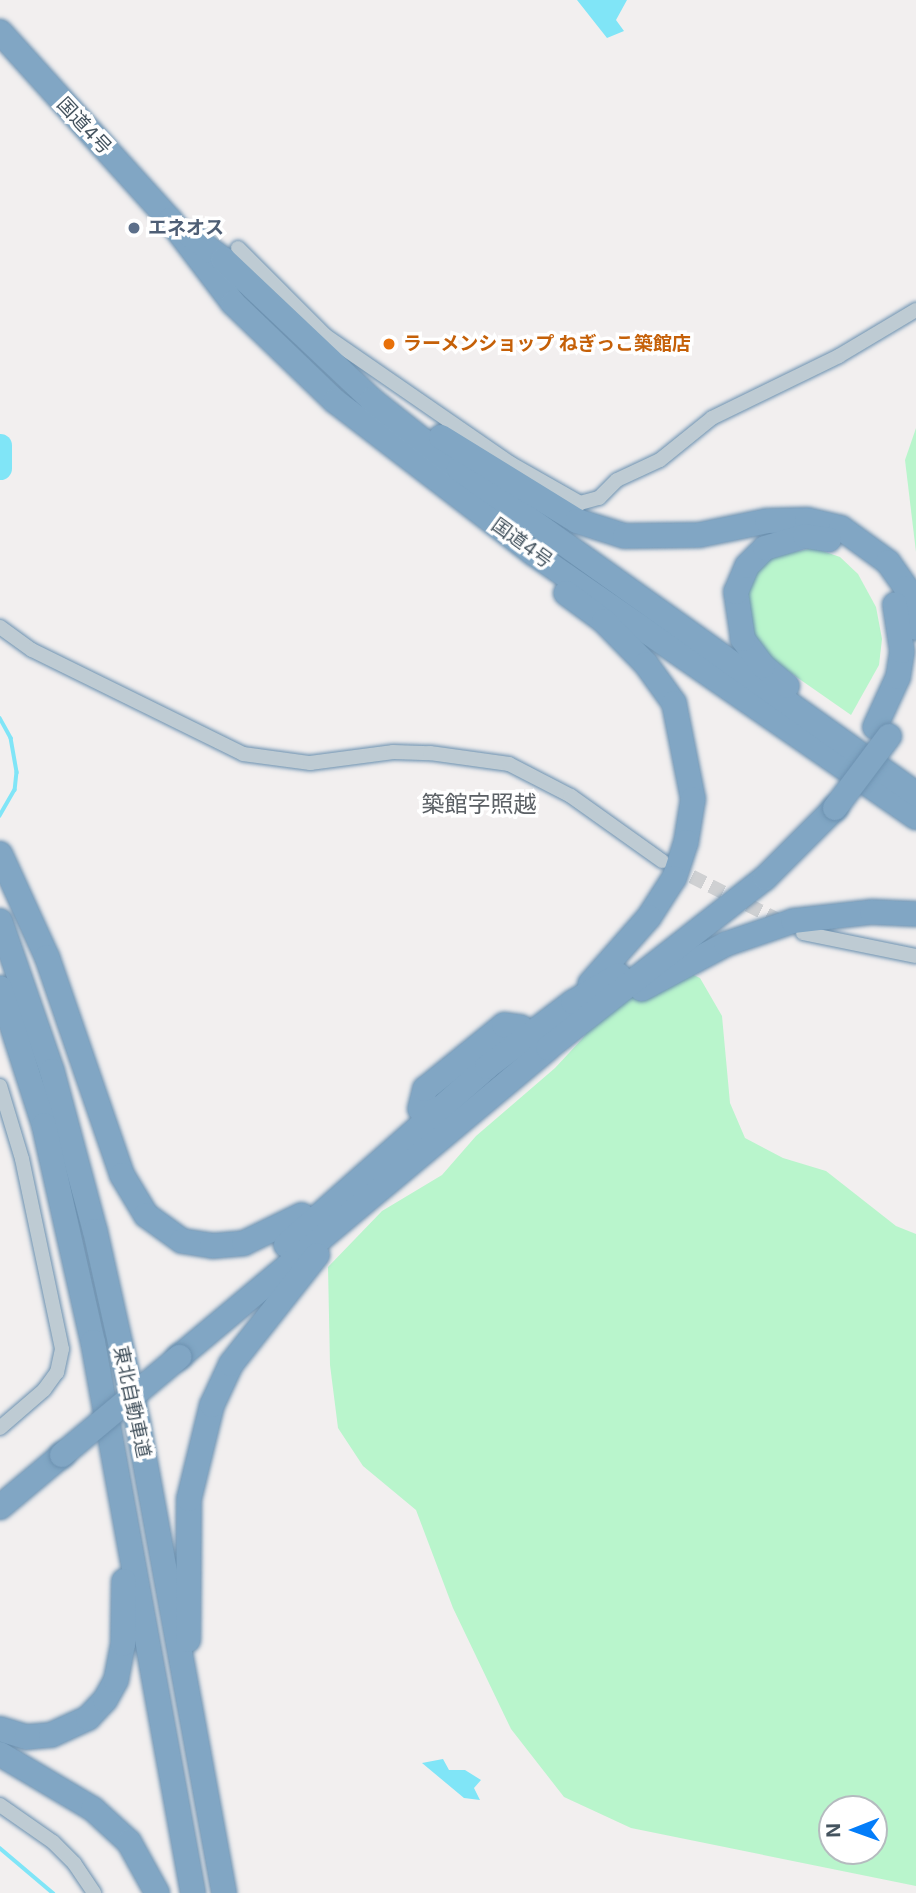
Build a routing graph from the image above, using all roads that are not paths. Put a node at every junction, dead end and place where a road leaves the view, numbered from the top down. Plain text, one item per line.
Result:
1 (0, 32) edge
2 (170, 219) junction
3 (238, 248) dead end
4 (916, 310) edge
5 (303, 325) junction
6 (281, 350) junction
7 (372, 400) junction
8 (335, 401) junction
9 (0, 628) edge
10 (916, 628) edge
11 (916, 652) edge
12 (882, 732) junction
13 (838, 739) junction
14 (916, 794) edge
15 (916, 817) edge
16 (0, 855) edge
17 (662, 861) tunnel mouth
18 (916, 914) edge
19 (0, 920) edge
20 (803, 933) tunnel mouth
21 (916, 956) edge
22 (0, 988) edge
23 (572, 1015) junction
24 (531, 1026) junction
25 (0, 1086) edge
26 (408, 1136) junction
27 (369, 1187) junction
28 (0, 1427) edge
29 (59, 1448) junction
30 (0, 1487) edge
31 (0, 1507) edge
32 (123, 1518) junction
33 (0, 1729) edge
34 (0, 1754) edge
35 (0, 1805) edge
36 (207, 1806) junction
37 (94, 1893) edge
38 (157, 1893) edge
39 (193, 1893) edge
40 (224, 1893) edge

1 - 2 highway, 国道4号
2 - 5 highway, 国道4号
2 - 6 highway, 国道4号
3 - 5 street
4 - 5 street
5 - 6 street
5 - 7 highway, 国道4号
6 - 8 highway, 国道4号
7 - 10 highway
7 - 13 highway, 国道4号
8 - 15 highway, 国道4号
8 - 23 highway
9 - 17 street
11 - 12 highway
12 - 13 highway
12 - 23 highway, bridge
13 - 14 highway, 国道4号
16 - 27 highway
18 - 23 highway
19 - 36 highway, 東北自動車道
20 - 21 street
22 - 32 highway, 東北自動車道
23 - 24 highway
23 - 27 highway
24 - 26 highway
24 - 26 highway
25 - 28 street
26 - 27 highway
27 - 29 highway
27 - 36 highway
29 - 30 highway
29 - 31 highway
32 - 33 highway
32 - 39 highway, 東北自動車道
34 - 38 highway
35 - 37 street
36 - 40 highway, 東北自動車道

